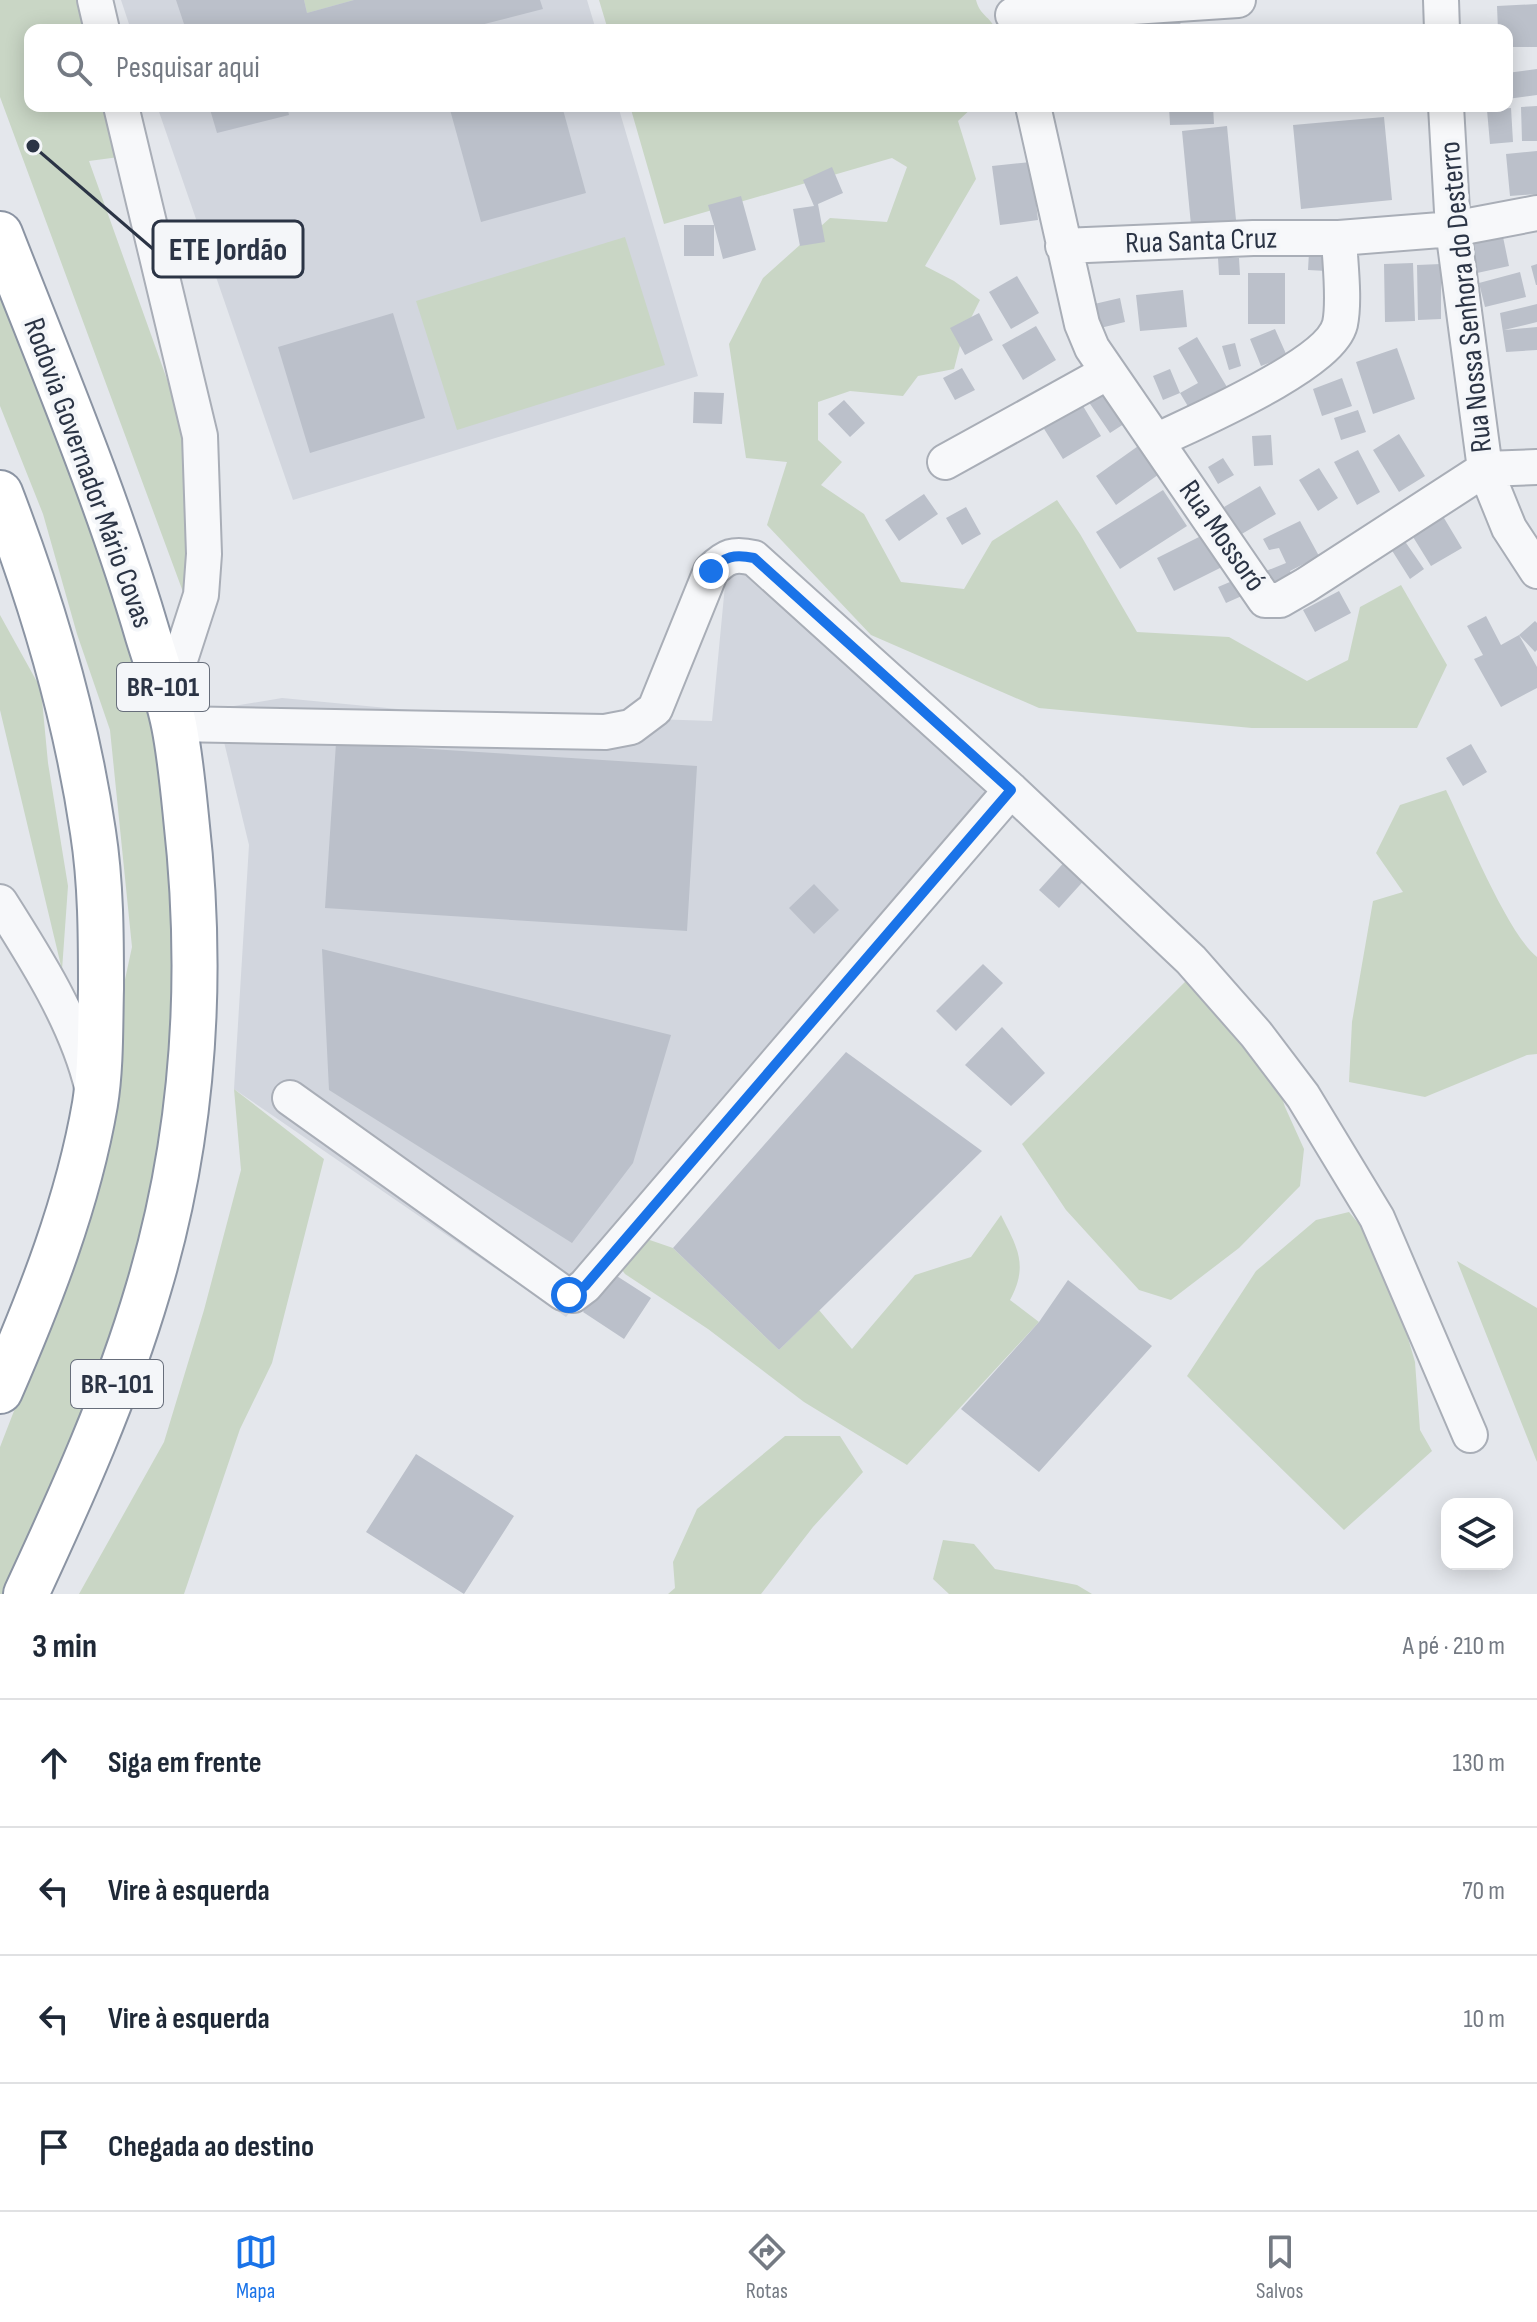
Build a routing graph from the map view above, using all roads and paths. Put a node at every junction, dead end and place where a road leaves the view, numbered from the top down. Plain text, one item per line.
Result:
1 (95, 0) edge
2 (1238, 0) edge
3 (1441, 0) edge
4 (1013, 15) edge
5 (101, 24) edge
6 (1442, 24) edge
7 (122, 112) edge
8 (1034, 112) edge
9 (1446, 112) edge
10 (1537, 213) edge
11 (1453, 229) junction
12 (0, 234) edge
13 (1339, 238) junction
14 (1063, 246) junction
15 (1108, 372) junction
16 (1156, 441) junction
17 (945, 462) dead end
18 (1537, 467) edge
19 (1485, 469) junction
20 (0, 493) edge
21 (1537, 571) edge
22 (170, 712) junction
23 (1011, 790) junction
24 (0, 902) edge
25 (290, 1098) dead end
26 (95, 1102) junction
27 (0, 1391) edge
28 (1470, 1435) dead end
29 (26, 1594) edge

1 - 5 street
2 - 4 street
3 - 6 street
7 - 22 street
8 - 14 street, Rua Mossoró
9 - 11 street, Rua Nossa Senhora do Desterro
10 - 11 street, Rua Santa Cruz
11 - 13 street, Rua Santa Cruz
11 - 19 street, Rua Nossa Senhora do Desterro
12 - 22 highway, Rodovia Governador Mário Covas / BR-101
13 - 14 street, Rua Santa Cruz
13 - 16 street
14 - 15 street, Rua Mossoró
15 - 16 street, Rua Mossoró
15 - 17 street
16 - 19 street, Rua Mossoró
18 - 19 street
19 - 21 street, Rua Nossa Senhora do Desterro
20 - 26 highway
22 - 23 street
22 - 29 highway, Rodovia Governador Mário Covas / BR-101
23 - 25 street
23 - 28 street
24 - 26 street
26 - 27 highway

